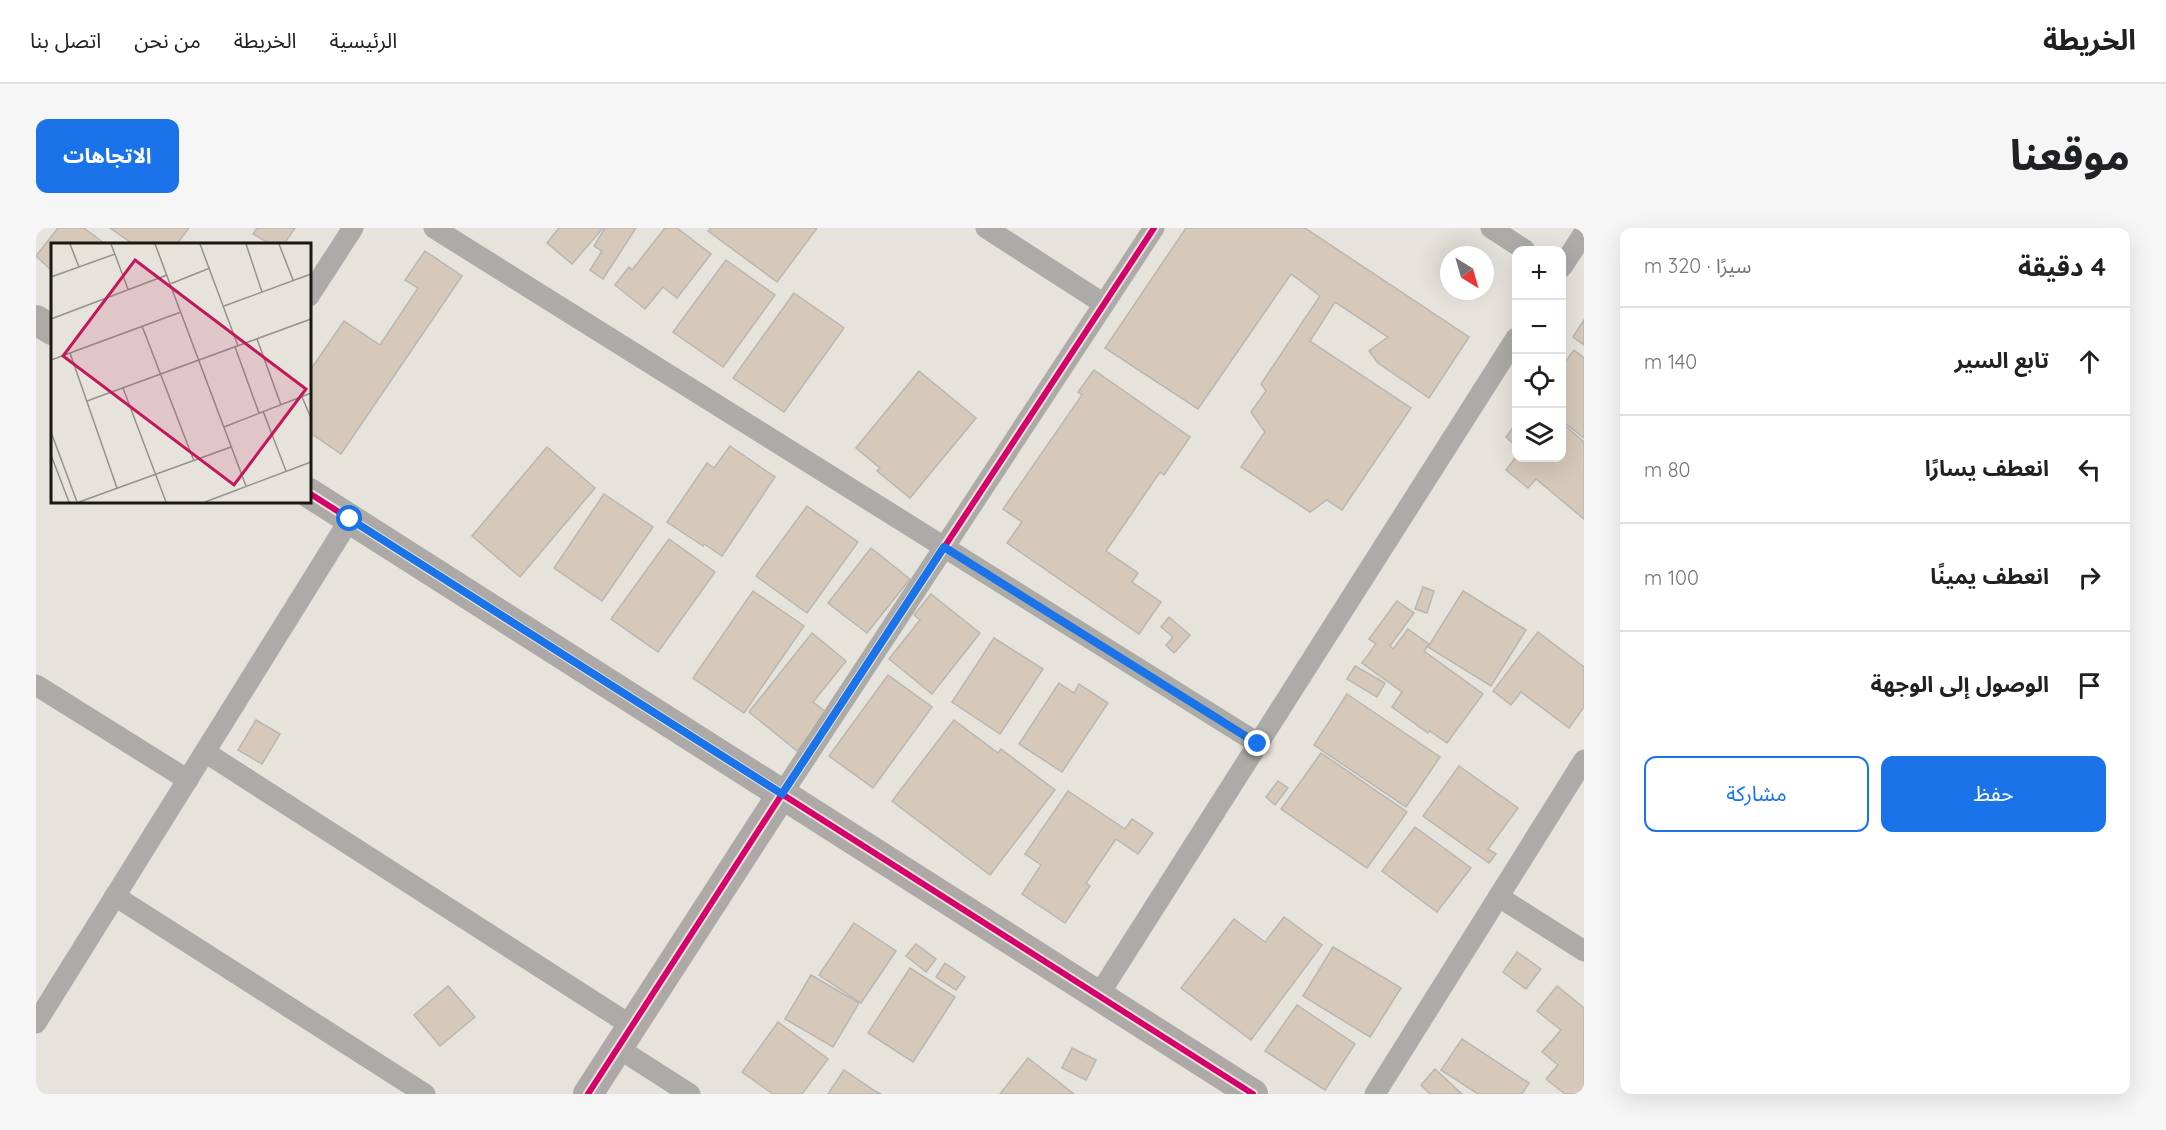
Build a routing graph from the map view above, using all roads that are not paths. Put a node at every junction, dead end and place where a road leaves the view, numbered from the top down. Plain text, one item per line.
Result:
1 (353, 228) edge
2 (434, 228) edge
3 (986, 228) edge
4 (1154, 228) edge
5 (1491, 228) edge
6 (1584, 234) edge
7 (1519, 246) edge
8 (1566, 261) edge
9 (310, 294) edge
10 (1104, 304) junction
11 (36, 320) edge
12 (51, 329) edge
13 (1512, 344) edge
14 (310, 495) edge
15 (350, 519) junction
16 (944, 547) junction
17 (36, 685) edge
18 (1258, 744) junction
19 (205, 752) junction
20 (1584, 760) edge
21 (188, 780) junction
22 (782, 794) junction
23 (115, 896) junction
24 (1499, 897) junction
25 (1584, 951) edge
26 (1098, 996) junction
27 (36, 1023) edge
28 (625, 1037) junction
29 (425, 1094) edge
30 (588, 1094) edge
31 (690, 1094) edge
32 (1253, 1094) edge
33 (1375, 1094) edge

1 - 9 street
2 - 16 street
3 - 10 street
4 - 10 street
5 - 7 street
6 - 8 street
10 - 16 street
11 - 12 street
13 - 18 street
14 - 15 street
15 - 19 street
15 - 22 street
16 - 18 street
16 - 22 street
17 - 21 street
18 - 26 street
19 - 21 street
19 - 28 street
20 - 24 street
21 - 23 street
22 - 26 street
22 - 28 street
23 - 27 street
23 - 29 street
24 - 25 street
24 - 33 street
26 - 32 street
28 - 30 street
28 - 31 street

